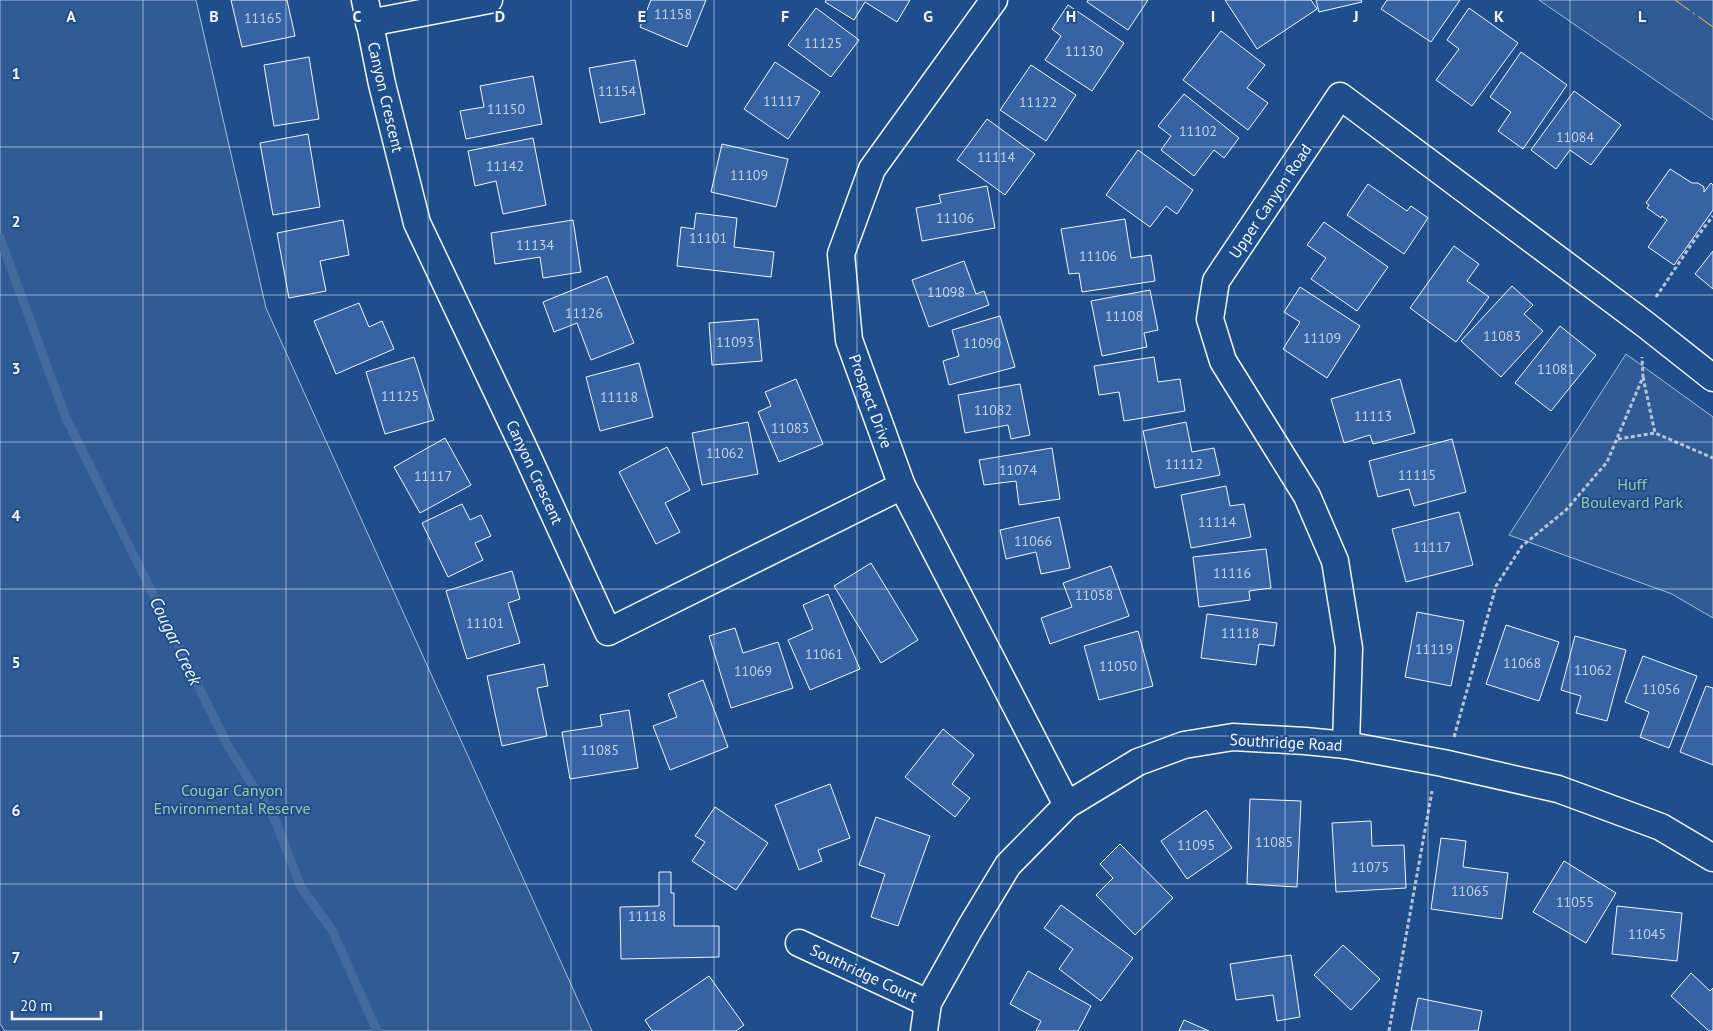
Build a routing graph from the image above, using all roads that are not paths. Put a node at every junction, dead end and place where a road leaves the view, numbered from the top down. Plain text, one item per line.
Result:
1 (489, 0) edge
2 (994, 0) edge
3 (367, 12) edge
4 (1713, 378) edge
5 (902, 486) junction
6 (1346, 745) junction
7 (1066, 805) junction
8 (1713, 858) edge
9 (799, 943) dead end
10 (928, 1003) junction
11 (924, 1031) edge

1 - 3 street
2 - 5 street, Prospect Drive
3 - 5 street, Canyon Crescent
4 - 6 street, Upper Canyon Road
5 - 7 street, Prospect Drive
6 - 7 street, Southridge Road
6 - 8 street, Southridge Road
7 - 10 street, Southridge Road
9 - 10 street, Southridge Court
10 - 11 street, Southridge Road

